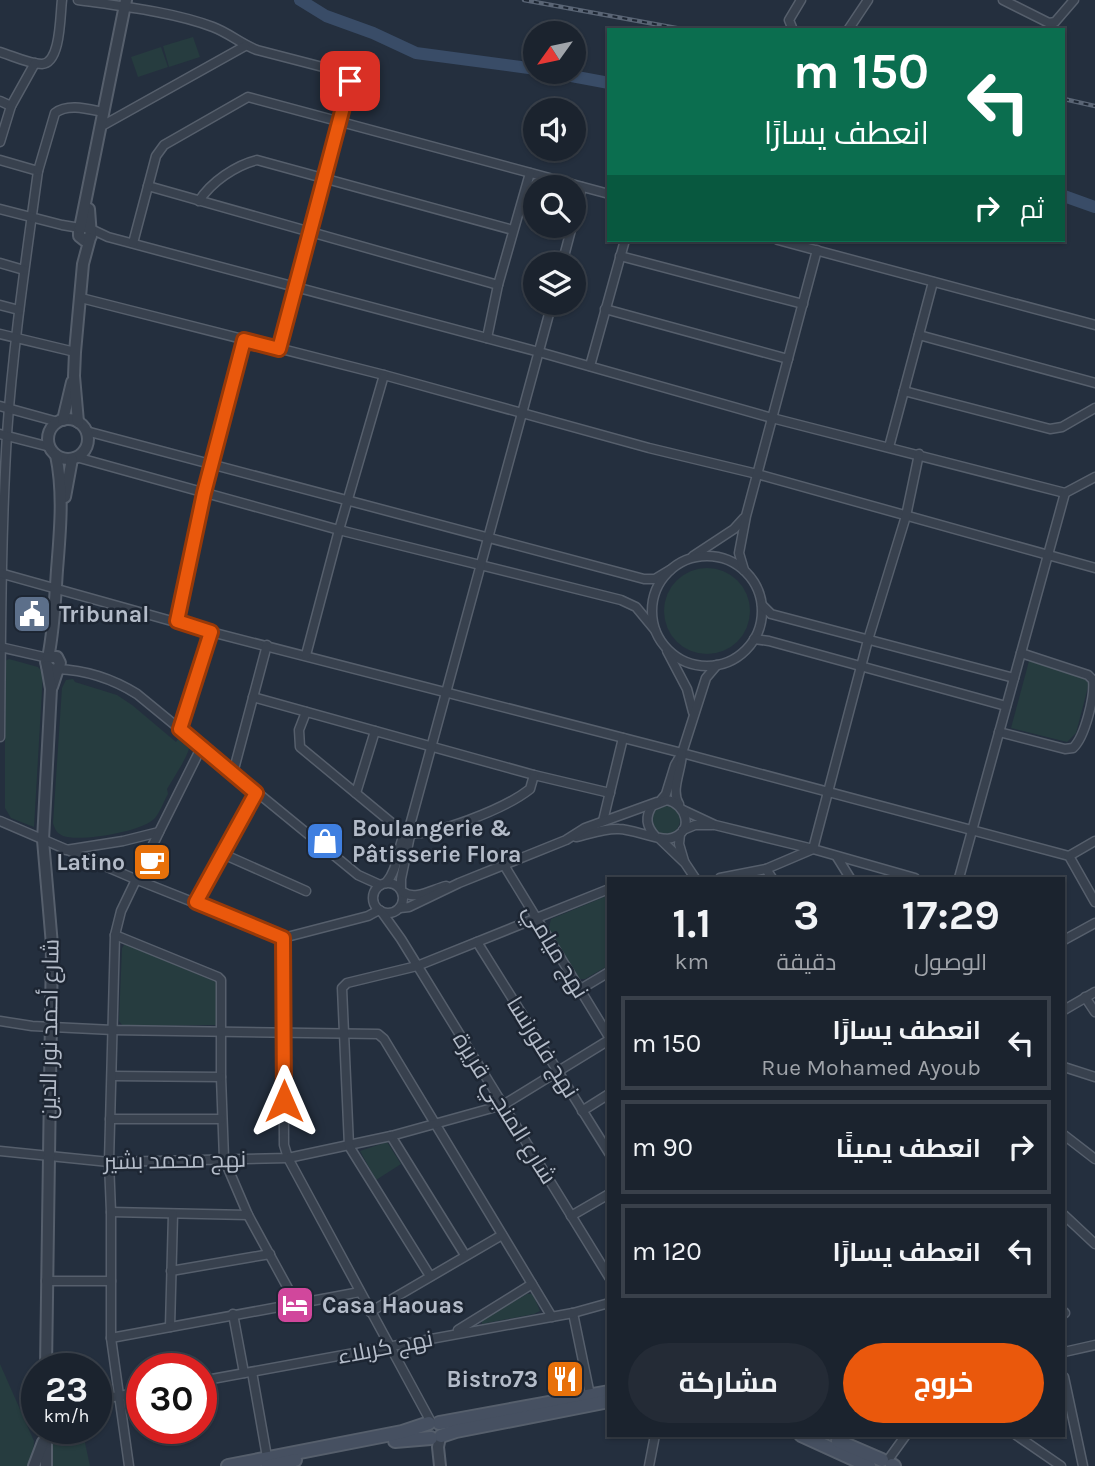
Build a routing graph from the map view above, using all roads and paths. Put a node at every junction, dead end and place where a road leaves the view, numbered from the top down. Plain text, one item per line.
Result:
1 (62, 0) edge
2 (78, 0) edge
3 (801, 0) edge
4 (868, 0) edge
5 (1003, 0) edge
6 (1074, 0) edge
7 (125, 3) edge
8 (792, 28) edge
9 (849, 28) edge
10 (245, 46) junction
11 (0, 52) edge
12 (35, 63) junction
13 (0, 102) edge
14 (11, 106) junction
15 (103, 112) junction
16 (340, 121) junction
17 (100, 127) junction
18 (0, 142) edge
19 (0, 160) edge
20 (38, 171) junction
21 (530, 173) junction
22 (537, 175) edge
23 (325, 179) junction
24 (148, 186) junction
25 (586, 188) edge
26 (607, 193) edge
27 (199, 201) junction
28 (0, 209) edge
29 (32, 216) junction
30 (513, 230) junction
31 (311, 232) junction
32 (85, 234) junction
33 (624, 242) edge
34 (786, 242) edge
35 (133, 243) junction
36 (817, 250) junction
37 (620, 256) junction
38 (0, 263) edge
39 (24, 270) junction
40 (933, 282) junction
41 (498, 285) junction
42 (296, 287) junction
43 (80, 298) junction
44 (803, 304) junction
45 (0, 306) edge
46 (606, 309) junction
47 (19, 310) junction
48 (549, 315) edge
49 (1095, 325) edge
50 (0, 334) edge
51 (919, 335) junction
52 (15, 338) junction
53 (487, 338) junction
54 (244, 340) junction
55 (279, 349) junction
56 (75, 352) junction
57 (539, 352) junction
58 (788, 359) junction
59 (590, 366) junction
60 (384, 375) junction
61 (74, 376) junction
62 (1095, 383) edge
63 (904, 391) junction
64 (5, 407) edge
65 (1095, 408) edge
66 (524, 414) junction
67 (772, 418) junction
68 (60, 421) junction
69 (82, 427) junction
70 (4, 435) edge
71 (889, 447) junction
72 (53, 451) junction
73 (919, 454) junction
74 (74, 458) junction
75 (213, 466) junction
76 (757, 474) junction
77 (1095, 477) edge
78 (204, 493) junction
79 (1065, 493) junction
80 (348, 501) junction
81 (746, 516) junction
82 (906, 516) junction
83 (61, 517) junction
84 (339, 530) junction
85 (488, 539) junction
86 (1048, 555) junction
87 (687, 559) junction
88 (482, 564) junction
89 (1095, 568) edge
90 (670, 570) junction
91 (744, 570) junction
92 (1, 573) edge
93 (56, 587) junction
94 (762, 605) junction
95 (177, 621) junction
96 (655, 630) junction
97 (211, 632) junction
98 (754, 639) junction
99 (868, 640) junction
100 (662, 642) junction
101 (267, 645) junction
102 (0, 647) edge
103 (1021, 653) junction
104 (306, 655) junction
105 (52, 663) junction
106 (717, 665) junction
107 (861, 666) junction
108 (1014, 678) junction
109 (445, 692) junction
110 (253, 697) junction
111 (1006, 706) junction
112 (306, 712) junction
113 (693, 713) junction
114 (180, 729) junction
115 (374, 731) junction
116 (999, 732) junction
117 (0, 737) edge
118 (623, 738) junction
119 (433, 746) junction
120 (201, 748) junction
121 (682, 753) junction
122 (233, 773) junction
123 (534, 775) junction
124 (827, 792) junction
125 (256, 793) junction
126 (356, 793) junction
127 (610, 793) junction
128 (659, 801) junction
129 (681, 807) junction
130 (0, 821) edge
131 (603, 821) junction
132 (715, 825) junction
133 (409, 830) junction
134 (159, 832) junction
135 (681, 832) junction
136 (972, 832) junction
137 (656, 836) junction
138 (43, 840) junction
139 (566, 840) junction
140 (1095, 841) edge
141 (813, 849) junction
142 (66, 850) junction
143 (223, 854) junction
144 (1069, 856) junction
145 (837, 857) junction
146 (685, 863) junction
147 (504, 865) junction
148 (766, 869) junction
149 (358, 875) junction
150 (694, 877) edge
151 (725, 877) edge
152 (771, 877) edge
153 (849, 877) edge
154 (911, 877) edge
155 (959, 877) edge
156 (135, 879) junction
157 (459, 883) junction
158 (383, 884) junction
159 (306, 891) dead end
160 (402, 891) junction
161 (607, 891) edge
162 (373, 897) junction
163 (196, 902) junction
164 (1095, 902) edge
165 (398, 910) junction
166 (380, 911) junction
167 (537, 920) junction
168 (1095, 923) edge
169 (115, 935) junction
170 (283, 938) junction
171 (401, 939) junction
172 (1065, 939) edge
173 (477, 942) junction
174 (417, 966) junction
175 (607, 973) edge
176 (579, 990) junction
177 (1095, 992) edge
178 (1086, 997) junction
179 (1065, 1009) edge
180 (1095, 1012) edge
181 (0, 1021) edge
182 (51, 1026) junction
183 (113, 1030) junction
184 (222, 1031) junction
185 (284, 1031) junction
186 (344, 1033) junction
187 (607, 1036) edge
188 (607, 1040) edge
189 (1065, 1067) edge
190 (559, 1072) junction
191 (113, 1076) junction
192 (221, 1077) junction
193 (1095, 1077) edge
194 (607, 1095) edge
195 (503, 1105) junction
196 (582, 1111) junction
197 (110, 1119) junction
198 (221, 1119) junction
199 (435, 1124) junction
200 (391, 1136) junction
201 (1065, 1136) edge
202 (349, 1146) junction
203 (607, 1147) edge
204 (0, 1151) edge
205 (1095, 1156) edge
206 (47, 1157) junction
207 (288, 1158) junction
208 (224, 1159) junction
209 (109, 1162) junction
210 (607, 1195) edge
211 (111, 1212) junction
212 (173, 1214) junction
213 (248, 1215) junction
214 (571, 1216) junction
215 (1065, 1217) edge
216 (502, 1235) junction
217 (1095, 1244) edge
218 (270, 1254) junction
219 (465, 1255) junction
220 (170, 1271) junction
221 (607, 1274) edge
222 (430, 1276) junction
223 (46, 1281) junction
224 (110, 1281) junction
225 (532, 1284) junction
226 (359, 1292) junction
227 (296, 1303) junction
228 (607, 1304) edge
229 (370, 1312) junction
230 (573, 1313) junction
231 (233, 1314) junction
232 (552, 1317) junction
233 (170, 1327) junction
234 (452, 1334) junction
235 (111, 1338) junction
236 (1095, 1345) edge
237 (389, 1347) junction
238 (1065, 1352) edge
239 (46, 1353) edge
240 (248, 1372) junction
241 (217, 1378) edge
242 (1065, 1387) edge
243 (607, 1392) edge
244 (126, 1395) edge
245 (590, 1395) junction
246 (118, 1396) junction
247 (112, 1397) edge
248 (607, 1401) edge
249 (1068, 1418) edge
250 (435, 1434) junction
251 (655, 1437) edge
252 (805, 1437) edge
253 (827, 1437) edge
254 (905, 1437) edge
255 (1018, 1437) edge
256 (42, 1444) edge
257 (46, 1444) edge
258 (268, 1462) edge
259 (1048, 1462) edge
260 (888, 1464) edge
261 (34, 1466) edge
262 (47, 1466) edge
263 (129, 1466) edge
264 (228, 1466) edge
265 (440, 1466) edge
266 (649, 1466) edge
267 (869, 1466) edge
268 (1060, 1466) edge
269 (1083, 1466) edge

1 - 12 street
2 - 7 street
3 - 8 street
4 - 9 street
5 - 6 street
7 - 10 street
7 - 15 street
10 - 16 street
10 - 17 street
11 - 12 street
12 - 14 street
13 - 14 street
14 - 18 street
15 - 17 street
15 - 20 street
16 - 21 street
16 - 23 street
16 - 24 street
17 - 32 street
19 - 20 street
20 - 29 street
21 - 22 street
21 - 30 street
23 - 27 street
23 - 30 street
23 - 31 street
24 - 27 street
24 - 35 street
25 - 26 street
27 - 31 street
28 - 29 street
29 - 32 street
29 - 39 street
30 - 41 street
31 - 41 street
31 - 42 street
32 - 35 street
32 - 43 street
33 - 37 street
34 - 36 street
35 - 42 street
36 - 40 street
36 - 44 street
37 - 44 street
37 - 46 street
38 - 39 street
39 - 47 street
40 - 49 street
40 - 51 street
41 - 53 street
42 - 53 street
42 - 55 street
43 - 54 street
43 - 56 street
44 - 58 street
45 - 47 street
46 - 58 street
46 - 59 street
47 - 52 street
48 - 57 street
50 - 52 street
51 - 62 street
51 - 63 street
52 - 56 street
52 - 64 street
53 - 57 street
54 - 55 street
54 - 75 street
55 - 60 street
56 - 61 street
57 - 59 street
57 - 66 street
58 - 67 street
59 - 67 street
60 - 66 street
60 - 80 street
61 - 68 street
61 - 69 street
63 - 65 street
63 - 71 street
64 - 68 street
64 - 70 street
66 - 76 street
66 - 85 street
67 - 71 street
67 - 76 street
68 - 69 street
68 - 72 street
69 - 74 street
69 - 75 street
70 - 72 street
70 - 92 street
71 - 73 street
72 - 74 street
72 - 83 street
73 - 79 street
73 - 82 street
74 - 78 street
74 - 83 street
75 - 78 street
75 - 80 street
76 - 81 street
76 - 82 street
77 - 79 street
78 - 84 street
78 - 95 street
79 - 86 street
80 - 84 street
80 - 85 street
81 - 87 street
81 - 91 street
82 - 86 street
82 - 99 street
83 - 93 street, شارع أحمد نور الدين
84 - 88 street
84 - 104 street
85 - 88 street
85 - 90 street
86 - 89 street
86 - 103 street
87 - 90 street
87 - 91 street
88 - 96 street
88 - 109 street
90 - 96 street
91 - 94 street
92 - 93 street
92 - 102 street
93 - 95 street
93 - 105 street, شارع أحمد نور الدين
94 - 98 street
94 - 99 street
95 - 97 street
96 - 100 street
97 - 101 street
97 - 114 street
98 - 106 street
98 - 107 street
99 - 107 street
99 - 108 street
100 - 106 street
100 - 113 street
101 - 104 street
101 - 110 street
102 - 105 street
102 - 117 street
103 - 108 street
103 - 116 street
104 - 109 street
105 - 114 street
105 - 138 street, شارع أحمد نور الدين
106 - 113 street
107 - 111 street
107 - 124 street
108 - 111 street
109 - 118 street
109 - 119 street
110 - 112 street
110 - 122 street
111 - 116 street
112 - 115 street
112 - 126 street
113 - 121 street
114 - 120 street
115 - 119 street
115 - 126 street
116 - 136 street
118 - 121 street
118 - 127 street
119 - 123 street
119 - 133 street
120 - 122 street
120 - 134 street
121 - 124 street
121 - 128 street
121 - 129 street
122 - 125 street
123 - 127 street
123 - 133 street
124 - 136 street
124 - 141 street
125 - 143 street
125 - 149 street
126 - 133 street
127 - 131 street
128 - 129 street
128 - 131 street
128 - 137 street
129 - 132 street
129 - 135 street
130 - 138 street
131 - 139 street
132 - 135 street
132 - 141 street
133 - 158 street
133 - 160 street
134 - 142 street
134 - 156 street
135 - 137 street
135 - 146 street
136 - 144 street
136 - 155 street
137 - 139 street
137 - 146 street
138 - 142 street
138 - 182 street, شارع أحمد نور الدين
139 - 147 street
140 - 144 street
141 - 145 street
141 - 148 street
142 - 156 street
143 - 159 street
143 - 163 street
144 - 164 street
145 - 153 street
145 - 154 street
146 - 150 street
147 - 157 street
147 - 167 street, نهج ميامي
148 - 151 street
148 - 152 street
149 - 158 street
149 - 162 street
156 - 163 street
156 - 169 street
157 - 160 street
157 - 165 street
158 - 160 street
158 - 162 street
160 - 165 street
161 - 167 street
162 - 166 street
163 - 170 street
165 - 166 street
165 - 171 street, شارع المنجي قريرة
166 - 170 street
166 - 171 street, شارع المنجي قريرة
167 - 173 street
167 - 176 street, نهج ميامي
168 - 172 street
169 - 183 street
169 - 184 street
170 - 185 street
171 - 174 street, شارع المنجي قريرة
173 - 174 street
173 - 190 street, نهج فلورنسا
174 - 186 street
174 - 195 street, شارع المنجي قريرة
175 - 176 street
176 - 187 street, نهج ميامي
177 - 178 street
178 - 179 street
178 - 180 street
181 - 182 street
182 - 183 street
182 - 206 street, شارع أحمد نور الدين
183 - 184 street
183 - 191 street
184 - 185 street
184 - 192 street
185 - 186 street
185 - 207 street
186 - 199 street
186 - 202 street
188 - 190 street, نهج محمد بشير
189 - 193 street
190 - 195 street, نهج محمد بشير
190 - 196 street, نهج فلورنسا
191 - 192 street
191 - 197 street
192 - 198 street
194 - 196 street
195 - 199 street, نهج محمد بشير
195 - 214 street, شارع المنجي قريرة
196 - 203 street, نهج فلورنسا
197 - 198 street
197 - 209 street
198 - 208 street
199 - 200 street, نهج محمد بشير
199 - 216 street
200 - 202 street, نهج محمد بشير
200 - 219 street
201 - 205 street
202 - 207 street, نهج محمد بشير
202 - 222 street
204 - 206 street, نهج محمد بشير
206 - 209 street, نهج محمد بشير
206 - 223 street, شارع أحمد نور الدين
207 - 208 street, نهج محمد بشير
207 - 226 street
208 - 209 street, نهج محمد بشير
208 - 213 street
209 - 211 street
210 - 214 street
211 - 212 street
211 - 224 street
212 - 213 street
212 - 220 street
213 - 218 street
214 - 221 street, شارع المنجي قريرة
215 - 217 street
216 - 219 street
216 - 225 street
218 - 220 street
218 - 227 street
219 - 222 street
220 - 233 street
222 - 229 street
223 - 224 street
223 - 239 street, شارع أحمد نور الدين
224 - 235 street
225 - 232 street
225 - 234 street
226 - 227 street
226 - 229 street
227 - 231 street
228 - 230 street, نهج كربلاء
229 - 237 street
230 - 232 street, نهج كربلاء
230 - 245 street
231 - 233 street
231 - 240 street
232 - 234 street, نهج كربلاء
233 - 235 street
234 - 237 street, نهج كربلاء
235 - 246 street
236 - 238 street
237 - 240 street, نهج كربلاء
237 - 250 street
240 - 241 street, نهج كربلاء
240 - 258 street
242 - 249 street
243 - 245 main road
244 - 246 street
245 - 250 main road
246 - 247 street
246 - 263 street
248 - 250 main road
249 - 269 street
250 - 258 main road
250 - 265 street
251 - 266 street
252 - 267 main road
253 - 260 main road
254 - 260 street
255 - 259 street
256 - 261 street
257 - 262 street
258 - 264 main road
259 - 268 street

